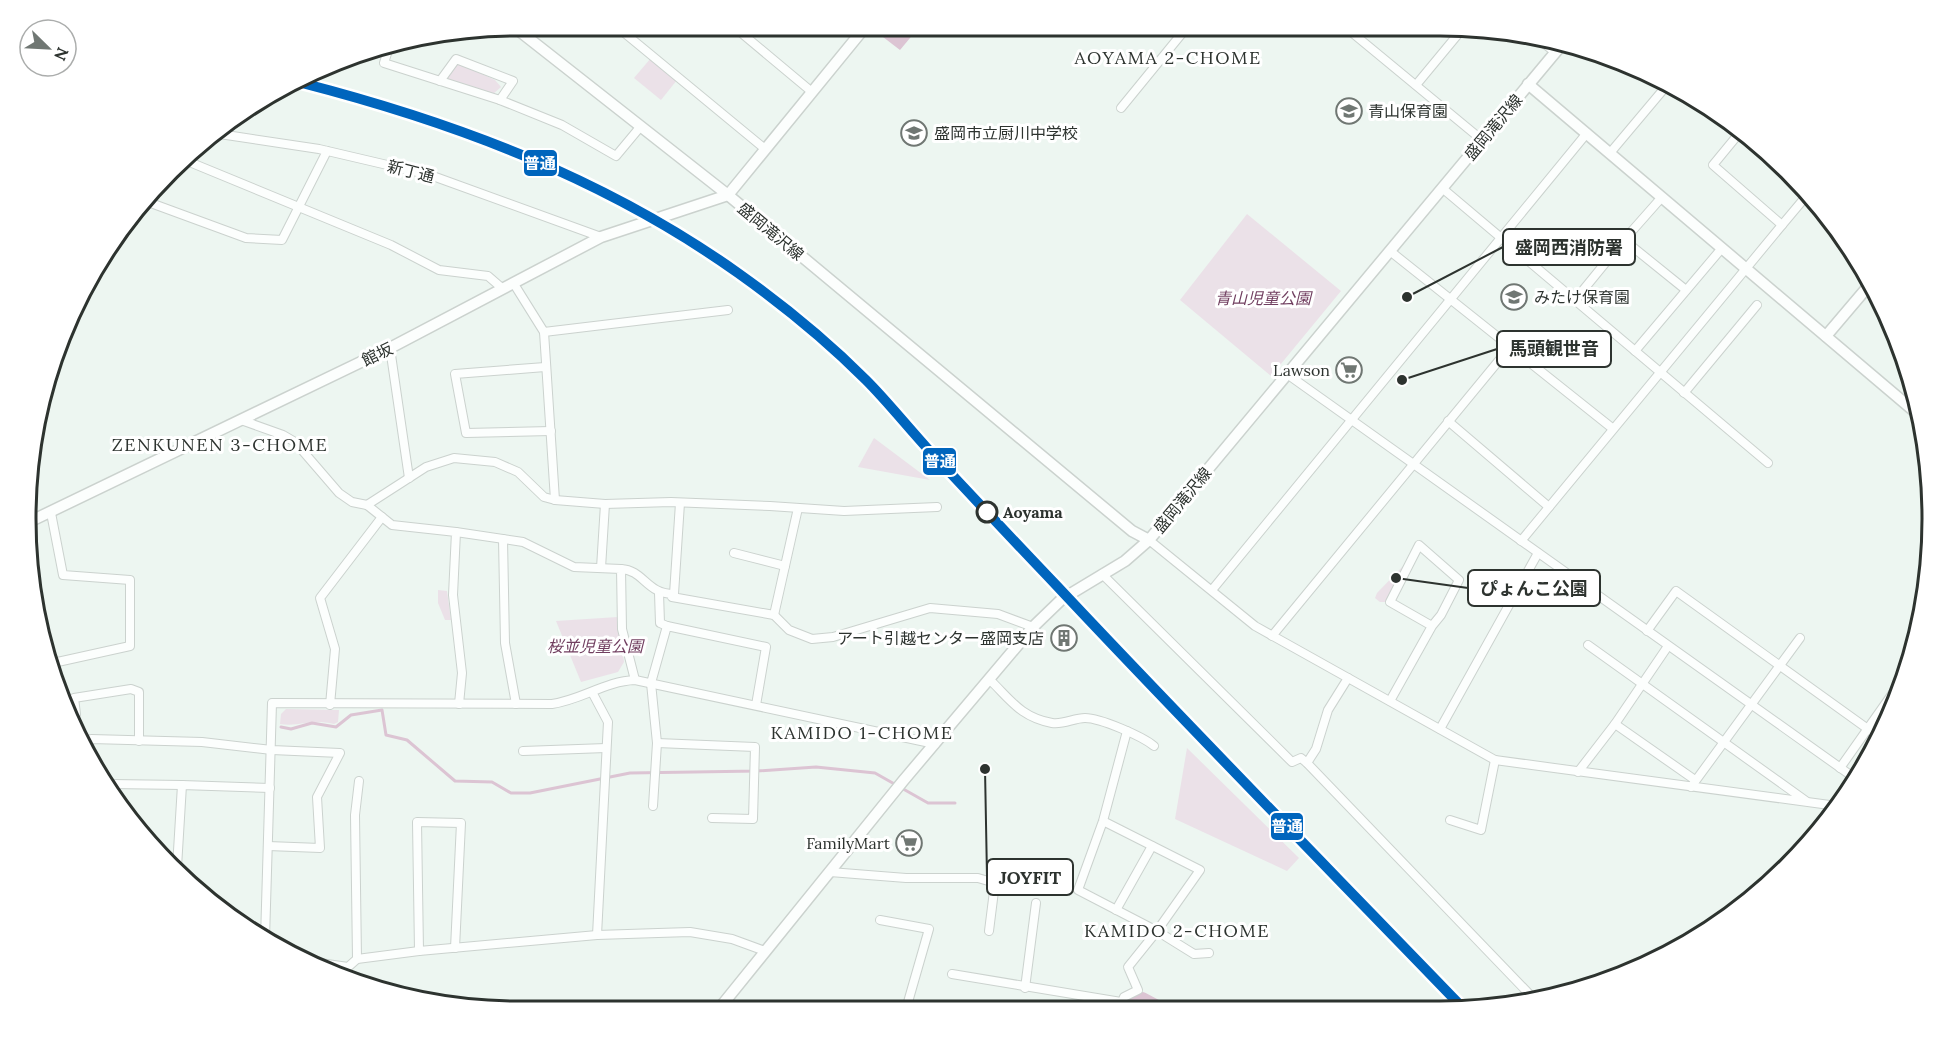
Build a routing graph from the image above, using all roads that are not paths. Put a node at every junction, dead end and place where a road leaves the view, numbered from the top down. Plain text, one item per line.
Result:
1 (527, 36) edge
2 (628, 36) edge
3 (745, 36) edge
4 (858, 36) edge
5 (1180, 36) edge
6 (1356, 36) edge
7 (1456, 37) edge
8 (1551, 49) edge
9 (1555, 52) joint
10 (387, 54) edge
11 (440, 81) junction
12 (1528, 84) junction
13 (1416, 85) junction
14 (1662, 91) edge
15 (812, 92) junction
16 (500, 100) junction
17 (1121, 108) dead end
18 (641, 126) junction
19 (1587, 133) junction
20 (226, 135) edge
21 (1735, 138) edge
22 (1482, 140) junction
23 (765, 149) junction
24 (327, 151) junction
25 (1610, 153) junction
26 (192, 163) edge
27 (1442, 188) junction
28 (728, 195) junction
29 (1662, 197) junction
30 (1802, 201) edge
31 (153, 204) edge
32 (297, 207) junction
33 (1782, 225) junction
34 (602, 237) junction
35 (1500, 237) junction
36 (1624, 240) junction
37 (1722, 248) junction
38 (1390, 251) junction
39 (1745, 268) junction
40 (514, 284) junction
41 (503, 289) junction
42 (1686, 290) junction
43 (1864, 291) edge
44 (1449, 298) junction
45 (1575, 300) junction
46 (1757, 305) dead end
47 (728, 310) dead end
48 (544, 332) junction
49 (1826, 336) junction
50 (1510, 347) junction
51 (390, 348) junction
52 (1635, 351) junction
53 (546, 367) junction
54 (1659, 371) junction
55 (1287, 374) junction
56 (1684, 393) junction
57 (1909, 407) edge
58 (241, 420) junction
59 (1448, 421) junction
60 (1352, 422) junction
61 (1612, 428) junction
62 (550, 430) junction
63 (1768, 463) dead end
64 (1412, 464) junction
65 (409, 478) junction
66 (555, 500) junction
67 (680, 503) junction
68 (605, 504) junction
69 (367, 505) junction
70 (937, 507) dead end
71 (1549, 507) junction
72 (798, 508) junction
73 (51, 513) junction
74 (382, 517) junction
75 (36, 519) edge
76 (456, 532) junction
77 (503, 539) junction
78 (1149, 540) junction
79 (1521, 541) junction
80 (734, 552) dead end
81 (1538, 553) junction
82 (785, 566) junction
83 (601, 568) junction
84 (621, 569) junction
85 (1102, 574) junction
86 (1212, 590) junction
87 (659, 592) junction
88 (674, 594) junction
89 (774, 615) junction
90 (667, 626) junction
91 (1432, 626) junction
92 (1033, 627) junction
93 (1647, 631) junction
94 (1272, 636) junction
95 (1800, 638) dead end
96 (1588, 645) dead end
97 (1668, 646) junction
98 (58, 662) edge
99 (1780, 665) junction
100 (1348, 678) junction
101 (989, 679) junction
102 (635, 680) junction
103 (651, 683) junction
104 (1642, 684) junction
105 (592, 692) junction
106 (1390, 701) junction
107 (459, 704) junction
108 (516, 704) junction
109 (330, 705) junction
110 (756, 705) junction
111 (1751, 705) junction
112 (1884, 705) edge
113 (75, 708) edge
114 (1882, 708) joint
115 (1615, 724) junction
116 (1440, 729) junction
117 (1868, 729) junction
118 (1128, 731) junction
119 (1872, 732) edge
120 (90, 740) edge
121 (139, 741) junction
122 (1723, 742) junction
123 (657, 743) junction
124 (935, 744) junction
125 (1154, 746) dead end
126 (606, 748) junction
127 (272, 750) junction
128 (523, 751) dead end
129 (1496, 760) junction
130 (1307, 763) junction
131 (1840, 768) junction
132 (1578, 771) junction
133 (1849, 774) edge
134 (359, 781) dead end
135 (115, 784) edge
136 (1693, 784) junction
137 (182, 786) junction
138 (270, 788) junction
139 (1807, 802) junction
140 (1828, 805) edge
141 (653, 806) dead end
142 (712, 818) dead end
143 (1450, 820) dead end
144 (1103, 821) junction
145 (268, 846) junction
146 (1152, 846) junction
147 (177, 860) edge
148 (830, 872) junction
149 (1036, 903) dead end
150 (1116, 910) junction
151 (880, 920) dead end
152 (265, 929) edge
153 (989, 931) dead end
154 (1157, 931) junction
155 (597, 935) junction
156 (455, 948) junction
157 (419, 951) junction
158 (765, 951) junction
159 (1209, 953) dead end
160 (357, 959) junction
161 (342, 967) edge
162 (952, 975) dead end
163 (1025, 988) junction
164 (1528, 993) edge
165 (725, 1001) edge
166 (908, 1001) edge
167 (1098, 1001) edge
168 (1122, 1001) edge

1 - 18 main road, 盛岡滝沢線
2 - 23 street
3 - 15 street
4 - 15 main road
5 - 17 street
6 - 13 street
7 - 13 street
8 - 9 street
9 - 12 main road, 盛岡滝沢線
10 - 11 street
11 - 16 street
11 - 16 street
12 - 19 main road
12 - 22 main road, 盛岡滝沢線
13 - 22 street
14 - 25 street
15 - 23 main road
16 - 18 street
18 - 28 main road, 盛岡滝沢線
19 - 25 main road
19 - 35 street
20 - 24 street, 新丁通
21 - 33 street
22 - 27 main road, 盛岡滝沢線
23 - 28 main road
24 - 32 street
24 - 34 street, 新丁通
25 - 29 main road
26 - 32 street
27 - 35 street
27 - 38 main road, 盛岡滝沢線
28 - 34 main road, 館坂
28 - 78 main road, 盛岡滝沢線
29 - 36 street
29 - 37 main road
30 - 33 street
31 - 32 street
32 - 41 street
33 - 39 street
34 - 40 main road, 館坂
35 - 44 street
35 - 45 street
36 - 42 street
36 - 45 street
37 - 39 main road
37 - 42 street
38 - 44 street
38 - 55 main road, 盛岡滝沢線
39 - 49 main road
39 - 54 street
40 - 41 main road, 館坂
40 - 48 street
41 - 51 main road, 館坂
42 - 52 street
43 - 49 main road
44 - 50 street
44 - 60 street
45 - 52 street
46 - 56 street
47 - 48 street
48 - 53 street
49 - 57 main road
50 - 59 street
50 - 61 street
51 - 58 main road, 館坂
51 - 65 street
52 - 54 street
53 - 62 street
53 - 62 street
54 - 56 street
54 - 61 street
55 - 60 street
55 - 78 main road, 盛岡滝沢線
56 - 63 street
58 - 69 street
58 - 73 main road, 館坂
59 - 64 street
59 - 71 street
60 - 64 street
60 - 86 street
61 - 71 street
62 - 66 street
64 - 79 street
64 - 94 street
65 - 66 street
65 - 69 street
66 - 68 street
67 - 68 street
67 - 72 street
67 - 88 street
68 - 83 street
69 - 74 street
70 - 72 street
71 - 79 street
72 - 82 street
73 - 75 main road, 館坂
73 - 98 street
74 - 76 street
74 - 109 street
76 - 77 street
76 - 107 street
77 - 83 street
77 - 108 street
78 - 85 main road
78 - 86 street
79 - 81 street
80 - 82 street
81 - 93 street
81 - 116 street
82 - 89 street
83 - 84 street
84 - 87 street
84 - 102 street
85 - 92 main road
85 - 130 street
86 - 94 street
87 - 88 street
87 - 90 street
88 - 89 street
89 - 92 street
90 - 103 street
90 - 110 street
91 - 91 street
91 - 106 street
92 - 101 main road
93 - 97 street
93 - 99 street
94 - 100 street
95 - 99 street
96 - 104 street
97 - 104 street
97 - 111 street
99 - 111 street
99 - 117 street
100 - 106 street
100 - 130 street
101 - 118 street
101 - 124 main road
102 - 103 street
102 - 105 street
103 - 110 street
103 - 123 street
104 - 115 street
104 - 122 street
105 - 108 street
105 - 126 street
106 - 116 street
107 - 108 street
107 - 109 street
109 - 127 street
110 - 124 street
111 - 122 street
111 - 131 street
112 - 114 street
113 - 121 street
114 - 117 street
115 - 132 street
115 - 136 street
116 - 129 street
117 - 119 street
117 - 131 street
118 - 125 street
118 - 144 street
120 - 121 street
121 - 127 street
122 - 136 street
122 - 139 street
123 - 141 street
123 - 142 street
124 - 148 main road
126 - 128 street
126 - 155 street
127 - 138 street
127 - 145 street
129 - 132 street
129 - 143 street
130 - 164 street
131 - 133 street
132 - 136 street
134 - 160 street
135 - 137 street
136 - 139 street
137 - 138 street
137 - 147 street
138 - 145 street
139 - 140 street
144 - 146 street
144 - 150 street
145 - 152 street
146 - 150 street
146 - 154 street
148 - 153 street
148 - 158 main road
149 - 163 street
150 - 154 street
151 - 166 street
154 - 159 street
154 - 168 street
155 - 156 street
155 - 158 street
156 - 157 street
156 - 157 street
157 - 160 street
158 - 165 main road
160 - 161 street
162 - 163 street
163 - 167 street

